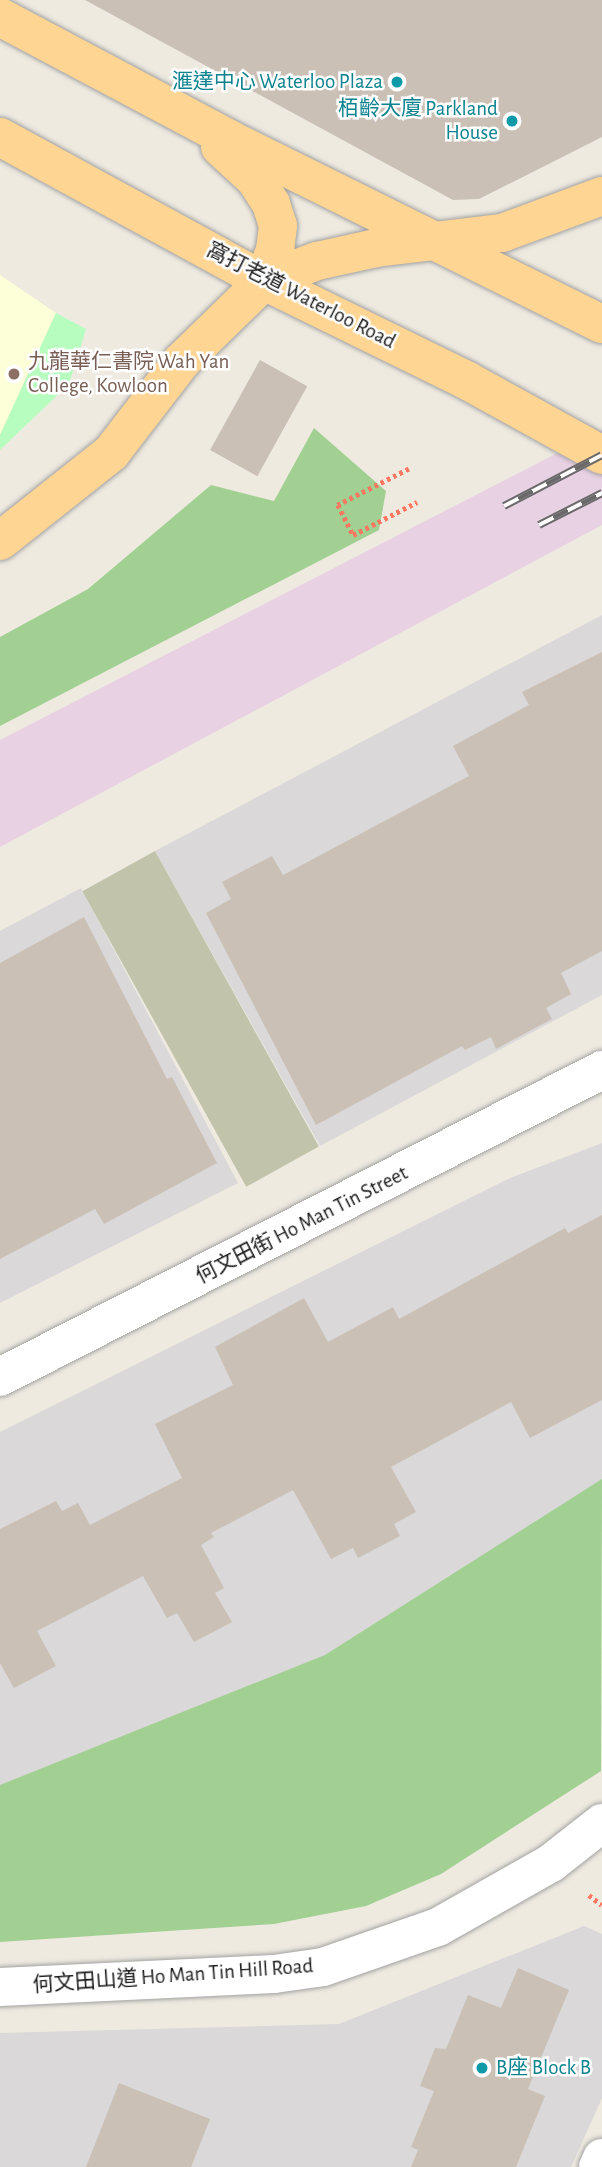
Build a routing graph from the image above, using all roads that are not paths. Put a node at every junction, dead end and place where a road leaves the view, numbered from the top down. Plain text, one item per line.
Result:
1 (0, 17) edge
2 (191, 118) junction
3 (0, 137) edge
4 (602, 196) edge
5 (441, 241) junction
6 (264, 281) junction
7 (602, 324) edge
8 (602, 454) edge
9 (0, 541) edge
10 (602, 1070) edge
11 (0, 1377) edge
12 (602, 1823) edge
13 (0, 1987) edge
14 (602, 2158) edge
15 (598, 2167) edge

1 - 2 main road
2 - 5 main road
2 - 6 main road
3 - 6 main road, 窩打老道 Waterloo Road
4 - 5 main road
5 - 6 main road
5 - 7 main road
6 - 8 main road, 窩打老道 Waterloo Road
6 - 9 main road
10 - 11 street, 何文田街 Ho Man Tin Street
12 - 13 street, 何文田山道 Ho Man Tin Hill Road
14 - 15 street

